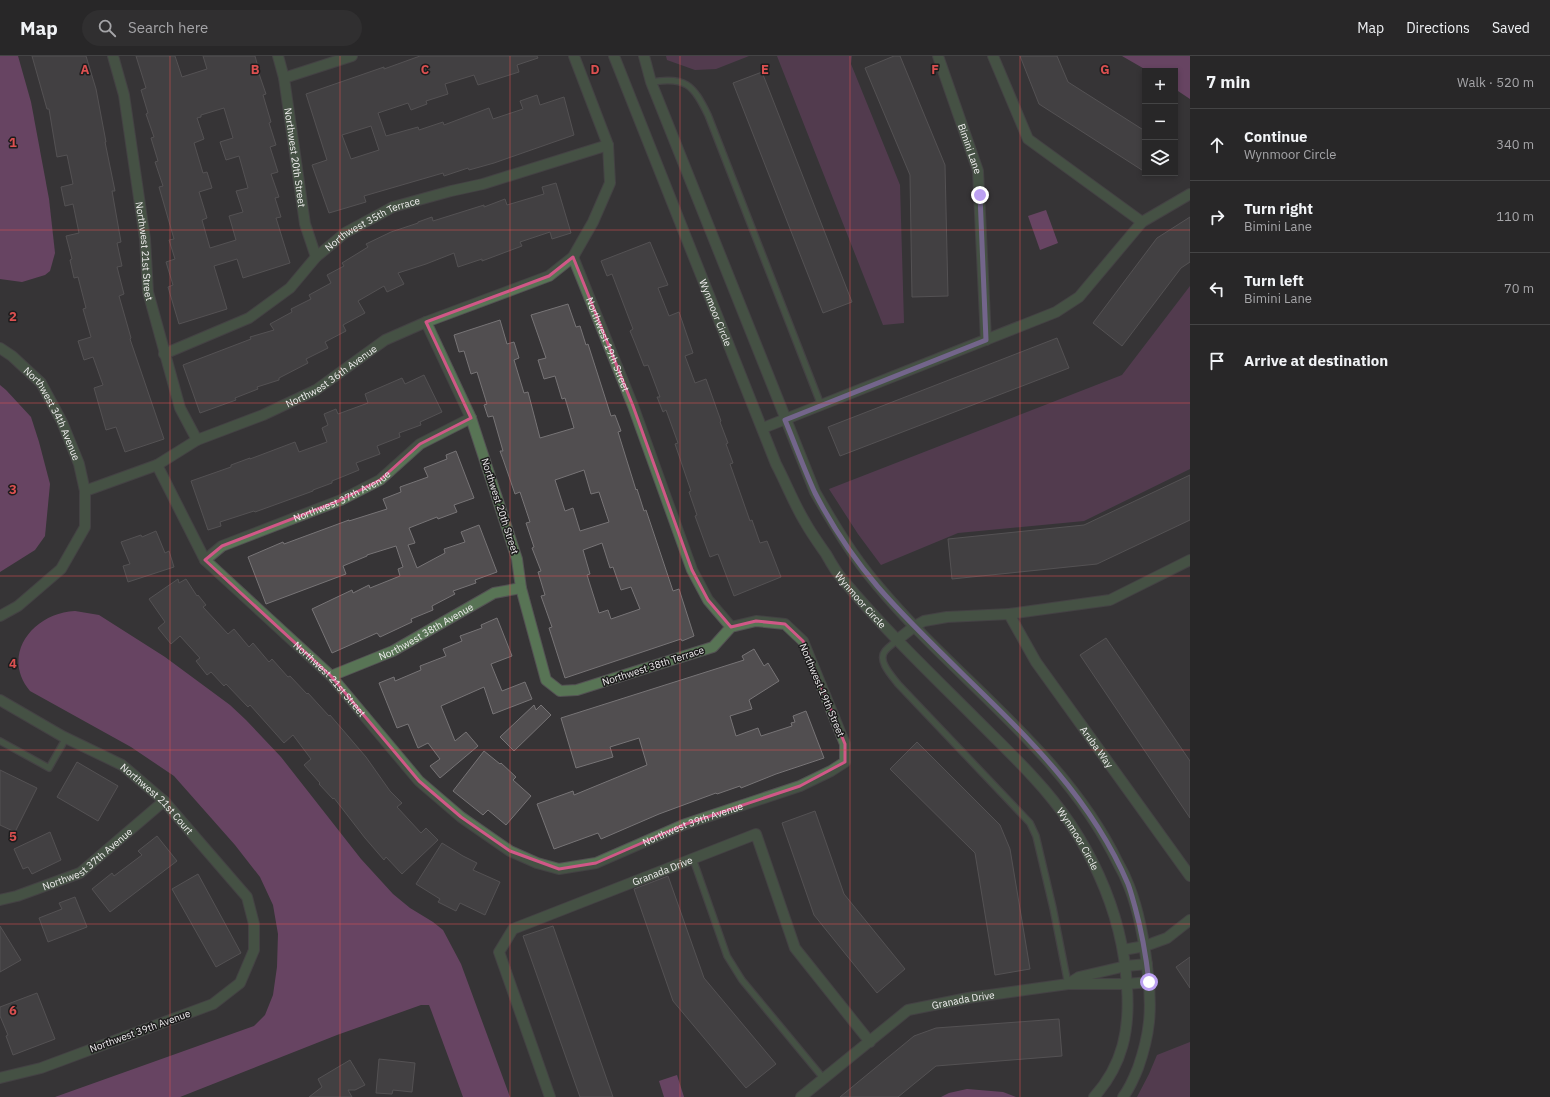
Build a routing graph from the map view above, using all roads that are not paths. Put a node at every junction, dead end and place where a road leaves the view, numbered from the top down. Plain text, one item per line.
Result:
1 (113, 56) edge
2 (278, 56) edge
3 (352, 56) edge
4 (574, 56) edge
5 (614, 56) edge
6 (644, 56) edge
7 (938, 56) edge
8 (993, 56) edge
9 (284, 78) junction
10 (651, 82) junction
11 (608, 145) junction
12 (1190, 194) edge
13 (1142, 222) junction
14 (316, 257) junction
15 (573, 257) junction
16 (426, 322) junction
17 (986, 340) junction
18 (0, 348) edge
19 (164, 354) junction
20 (821, 405) junction
21 (471, 418) junction
22 (785, 420) junction
23 (763, 428) junction
24 (197, 440) junction
25 (157, 465) junction
26 (85, 491) junction
27 (205, 560) junction
28 (1190, 560) edge
29 (521, 588) junction
30 (1009, 614) junction
31 (0, 616) edge
32 (914, 626) junction
33 (731, 627) junction
34 (897, 640) junction
35 (331, 676) junction
36 (560, 691) joint
37 (0, 700) edge
38 (66, 738) junction
39 (0, 741) edge
40 (845, 762) joint
41 (164, 802) junction
42 (693, 859) junction
43 (537, 863) joint
44 (1190, 876) edge
45 (0, 900) edge
46 (1190, 920) edge
47 (1144, 946) junction
48 (254, 950) joint
49 (1123, 950) junction
50 (1147, 964) junction
51 (1126, 966) junction
52 (1149, 982) junction
53 (1068, 984) junction
54 (1127, 984) junction
55 (870, 1042) junction
56 (0, 1078) edge
57 (824, 1079) junction
58 (550, 1097) edge
59 (801, 1097) edge
60 (1094, 1097) edge
61 (1124, 1097) edge

1 - 19 street, Northwest 21st Street
2 - 9 street, Northwest 20th Street
3 - 9 street
4 - 11 street
5 - 23 street, Wynmoor Circle
6 - 10 street, Wynmoor Circle
7 - 17 street, Bimini Lane
8 - 13 street
9 - 14 street, Northwest 20th Street
10 - 20 lane
10 - 22 street, Wynmoor Circle
11 - 14 street, Northwest 35th Terrace
11 - 15 street
12 - 13 street
13 - 17 street
14 - 19 street, Northwest 35th Terrace
15 - 16 street, Northwest 36th Avenue
15 - 33 street, Northwest 19th Street
16 - 21 street, Northwest 20th Street
16 - 24 street, Northwest 36th Avenue
17 - 20 street
18 - 26 street, Northwest 34th Avenue
19 - 24 street, Northwest 21st Street
20 - 22 street
21 - 27 street, Northwest 37th Avenue
21 - 29 street, Northwest 20th Street
22 - 23 street
22 - 32 street, Wynmoor Circle
23 - 34 street, Wynmoor Circle
24 - 25 street, Northwest 36th Avenue
25 - 26 street, Northwest 36th Avenue
25 - 27 street, Northwest 21st Street
26 - 31 street
27 - 35 street, Northwest 21st Street
28 - 30 street
29 - 35 street, Northwest 38th Avenue
29 - 36 street, Northwest 20th Street
30 - 32 street
30 - 44 street, Aruba Way
32 - 34 street
32 - 47 street, Wynmoor Circle
33 - 36 street, Northwest 38th Terrace
33 - 40 street, Northwest 19th Street
34 - 49 street, Wynmoor Circle
34 - 53 lane
35 - 43 street, Northwest 21st Street
37 - 38 street, Northwest 21st Court
38 - 39 lane
38 - 41 street, Northwest 21st Court
40 - 43 street, Northwest 39th Avenue
41 - 45 street, Northwest 37th Avenue
41 - 48 street, Northwest 21st Court
42 - 55 street, Granada Drive
42 - 57 lane
42 - 58 street, Granada Drive
46 - 47 street
47 - 49 street
47 - 50 street, Wynmoor Circle
48 - 56 street, Northwest 39th Avenue
49 - 51 street, Wynmoor Circle
50 - 51 street, Granada Drive
50 - 52 street, Wynmoor Circle
51 - 53 street, Granada Drive
51 - 54 street, Wynmoor Circle
52 - 54 street, Granada Drive
52 - 61 street, Wynmoor Circle
53 - 54 street, Granada Drive
53 - 55 street, Granada Drive
54 - 60 street, Wynmoor Circle
55 - 57 street, Granada Drive
57 - 59 street, Granada Drive

